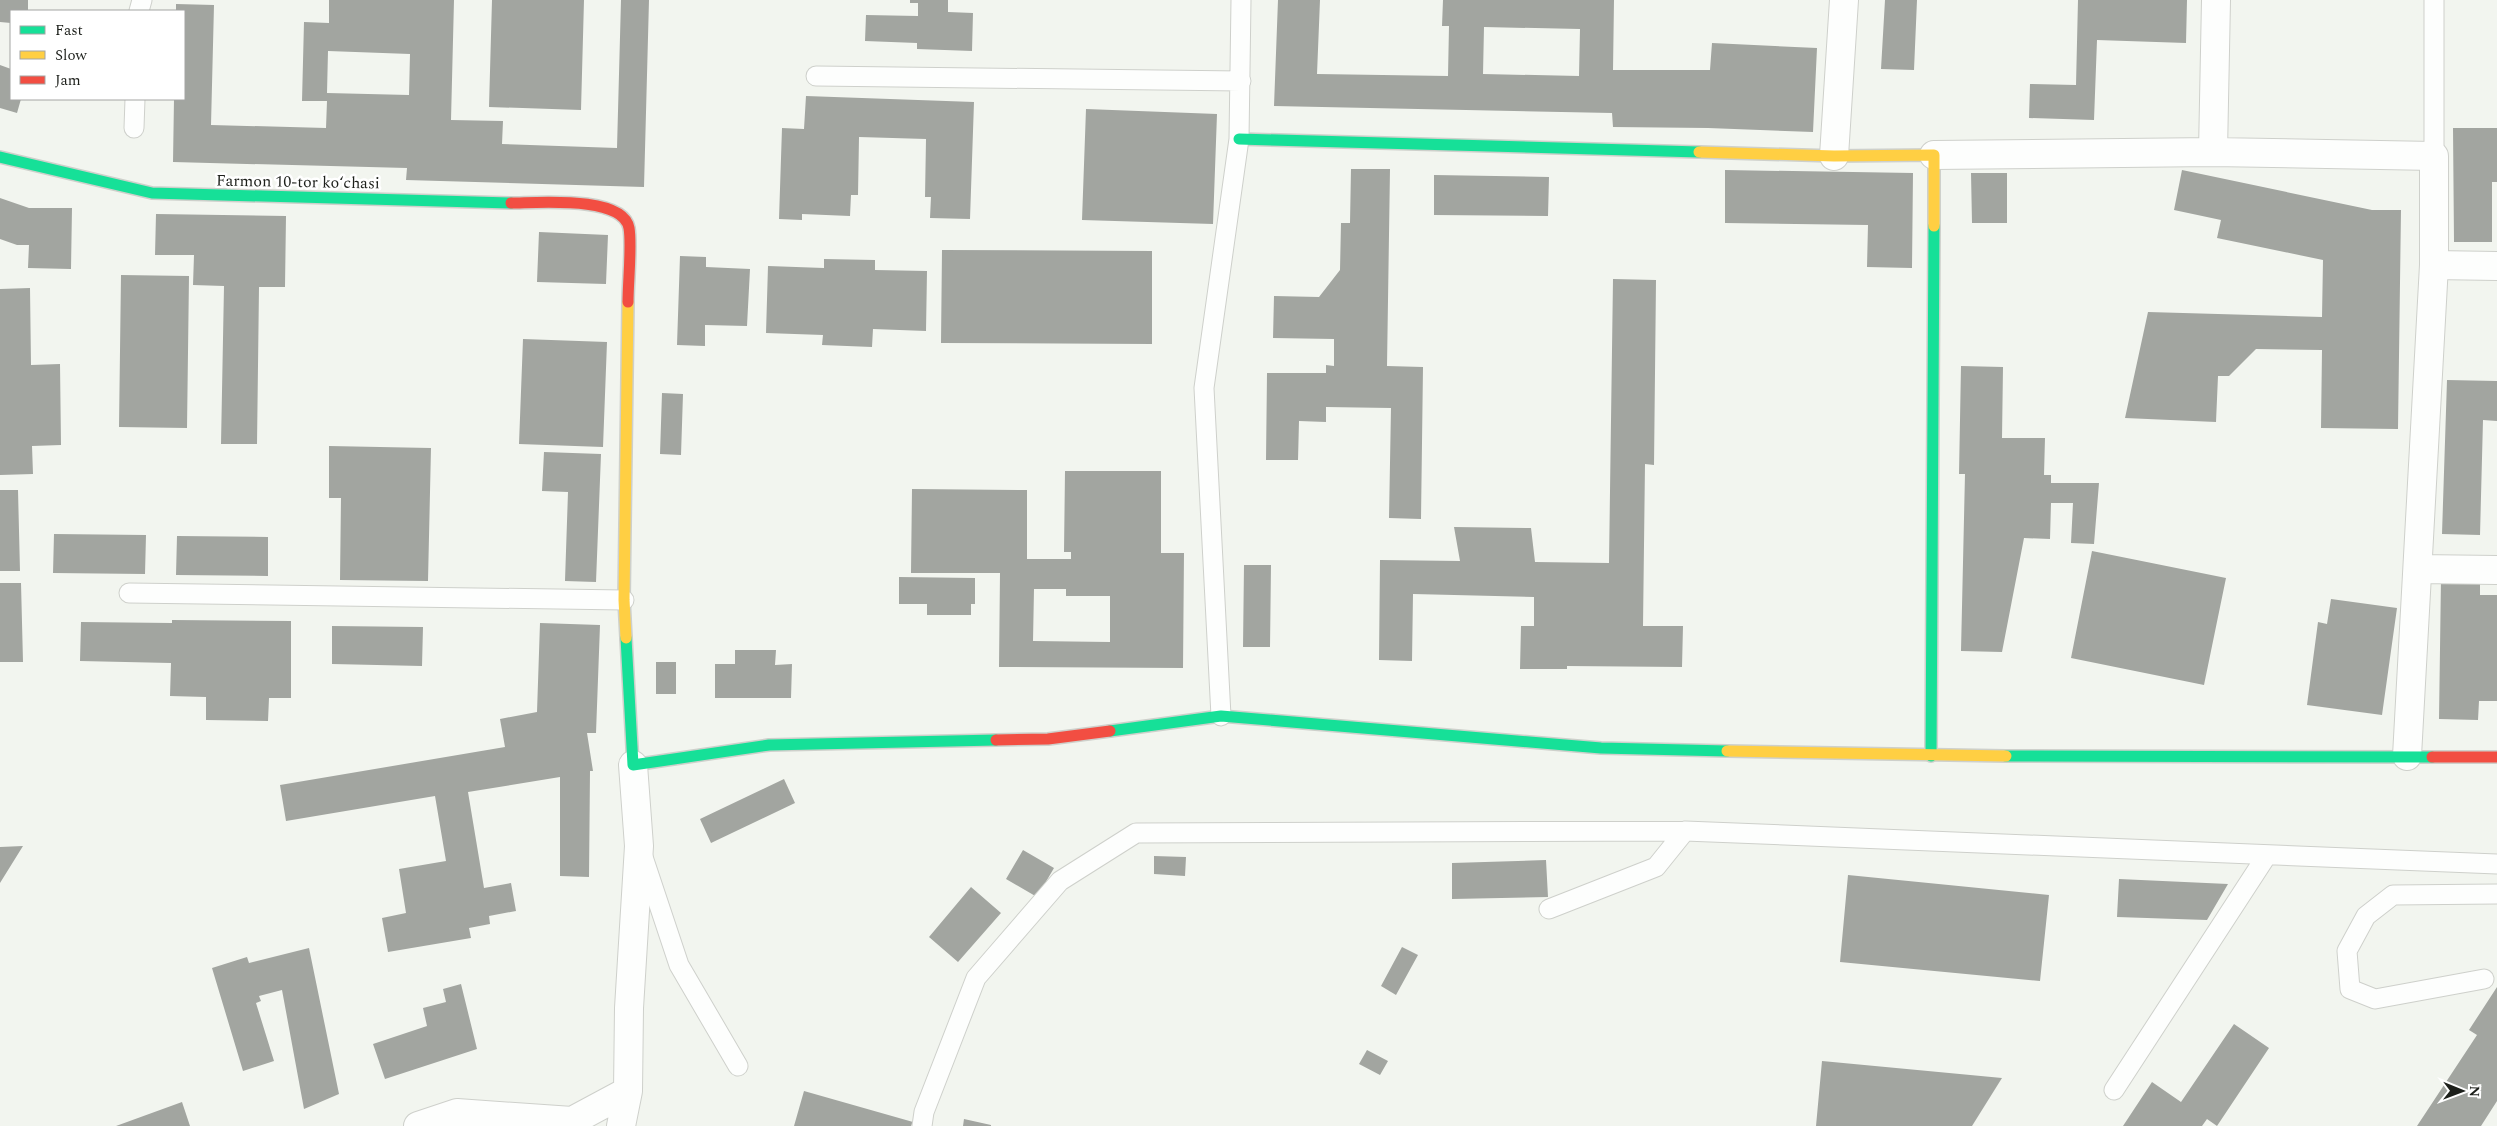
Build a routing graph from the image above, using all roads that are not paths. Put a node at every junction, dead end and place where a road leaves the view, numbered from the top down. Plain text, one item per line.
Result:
1 (1241, 0) edge
2 (1844, 0) edge
3 (2216, 0) edge
4 (2434, 0) edge
5 (816, 76) dead end
6 (1241, 81) junction
7 (135, 100) edge
8 (134, 128) dead end
9 (1239, 139) junction
10 (2213, 152) junction
11 (1934, 155) junction
12 (1834, 156) junction
13 (2434, 156) junction
14 (0, 157) edge
15 (2434, 265) junction
16 (2497, 266) edge
17 (2418, 569) junction
18 (2497, 570) edge
19 (129, 593) dead end
20 (624, 600) junction
21 (1221, 716) junction
22 (1932, 756) junction
23 (2407, 756) junction
24 (2497, 757) edge
25 (633, 765) junction
26 (1684, 831) junction
27 (639, 846) junction
28 (2267, 855) junction
29 (2497, 864) edge
30 (2497, 894) edge
31 (1549, 909) dead end
32 (2484, 979) dead end
33 (738, 1066) dead end
34 (2114, 1090) dead end
35 (628, 1091) junction
36 (418, 1126) edge
37 (622, 1126) edge
38 (922, 1126) edge

1 - 6 lane
2 - 12 street
3 - 10 street
4 - 13 lane
5 - 6 lane
6 - 9 lane
7 - 8 lane
9 - 12 street
9 - 21 lane
10 - 11 street
10 - 13 street
11 - 12 street
11 - 22 street
13 - 15 street
14 - 20 street, Farmon 10-tor koʻchasi
15 - 16 street
15 - 17 street
17 - 18 street
17 - 23 street
19 - 20 lane
20 - 25 street
21 - 22 street
21 - 25 street
22 - 23 street
23 - 24 street
25 - 27 street
26 - 28 lane
26 - 31 lane
26 - 38 lane
27 - 33 lane
27 - 35 street
28 - 29 lane
28 - 34 lane
30 - 32 lane
35 - 36 street
35 - 37 street

